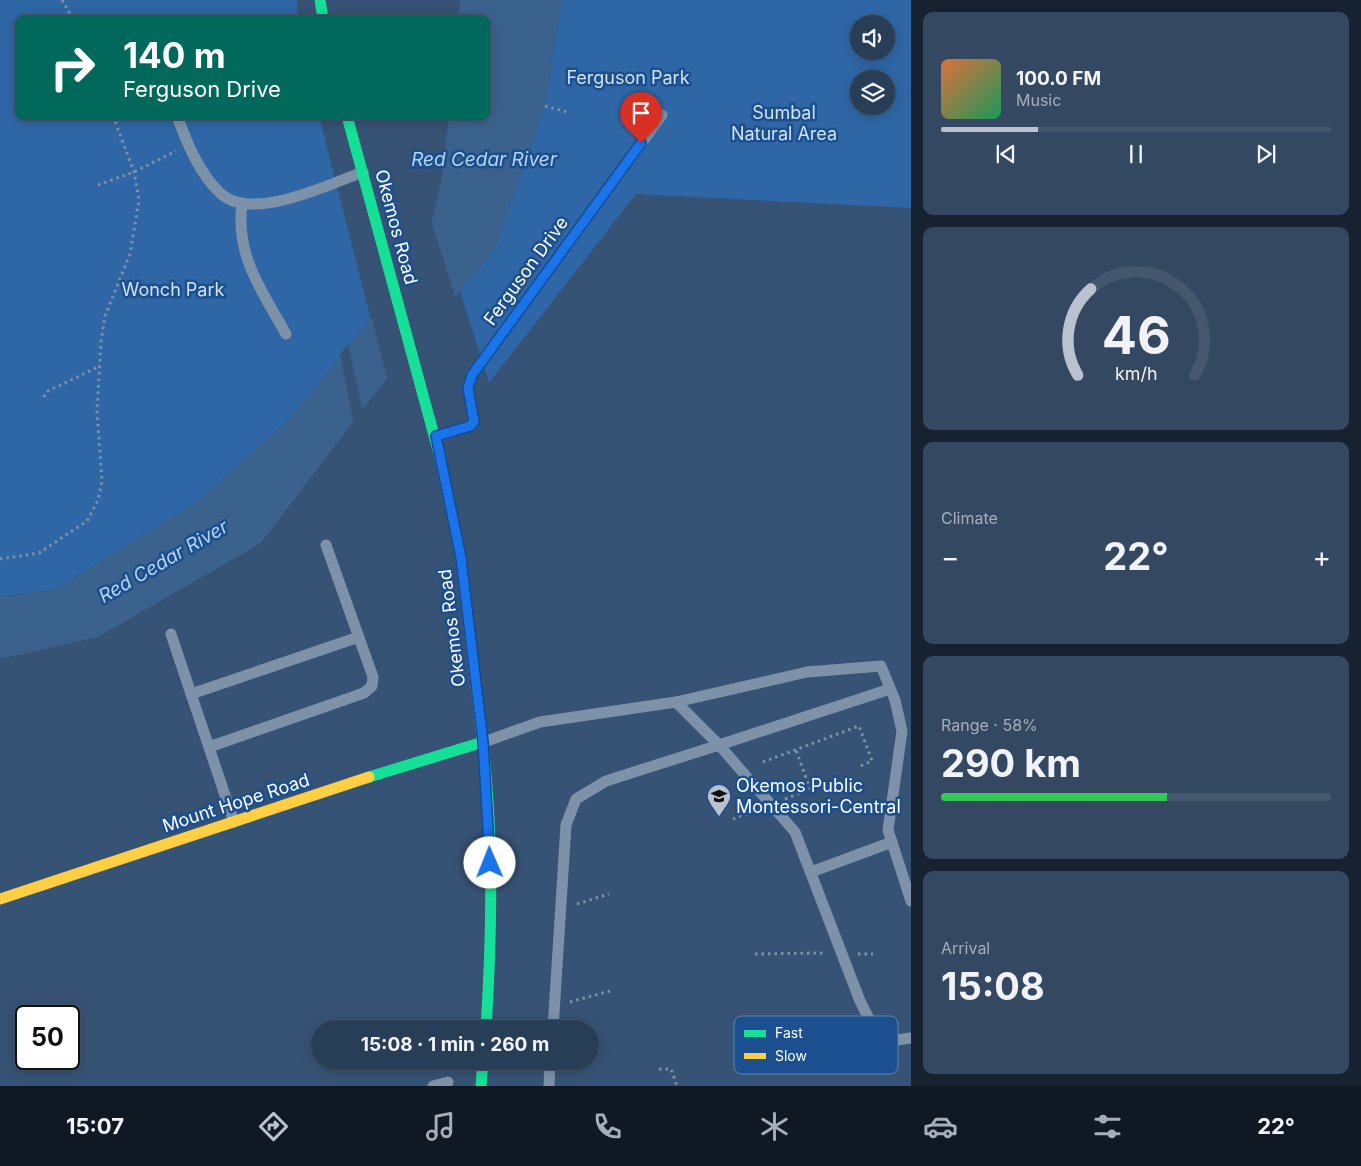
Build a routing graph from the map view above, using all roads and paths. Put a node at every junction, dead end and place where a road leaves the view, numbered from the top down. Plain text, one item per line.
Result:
1 (62, 0) edge
2 (320, 0) edge
3 (71, 15) edge
4 (322, 15) edge
5 (545, 106) dead end
6 (566, 112) dead end
7 (662, 115) dead end
8 (114, 120) edge
9 (178, 120) edge
10 (348, 120) edge
11 (188, 146) junction
12 (134, 172) junction
13 (363, 172) junction
14 (98, 185) dead end
15 (242, 204) junction
16 (286, 334) dead end
17 (100, 366) junction
18 (44, 397) dead end
19 (436, 436) junction
20 (326, 545) dead end
21 (0, 559) edge
22 (171, 634) dead end
23 (359, 637) junction
24 (890, 689) junction
25 (191, 694) junction
26 (676, 702) junction
27 (483, 742) junction
28 (719, 745) junction
29 (209, 747) junction
30 (763, 762) dead end
31 (858, 767) dead end
32 (234, 822) junction
33 (892, 842) junction
34 (811, 872) junction
35 (609, 894) dead end
36 (0, 900) edge
37 (911, 901) edge
38 (574, 905) dead end
39 (755, 954) dead end
40 (842, 954) junction
41 (872, 954) dead end
42 (610, 991) dead end
43 (569, 1002) dead end
44 (868, 1016) edge
45 (487, 1020) edge
46 (554, 1020) edge
47 (911, 1038) edge
48 (898, 1040) edge
49 (658, 1069) dead end
50 (482, 1070) edge
51 (550, 1070) edge
52 (448, 1082) dead end
53 (433, 1086) edge
54 (481, 1086) edge
55 (549, 1086) edge
56 (677, 1086) edge

1 - 3 path
2 - 4 main road
5 - 6 path
7 - 19 lane, Ferguson Drive
8 - 12 path
9 - 11 lane
10 - 13 main road, Okemos Road
11 - 12 path
11 - 15 lane
12 - 14 path
12 - 17 path
13 - 15 lane
13 - 19 main road, Okemos Road
15 - 16 lane
17 - 18 path
17 - 21 path
19 - 27 main road, Okemos Road
20 - 23 lane
22 - 25 lane
23 - 25 lane
23 - 29 lane
24 - 26 lane
24 - 28 lane
24 - 33 lane
25 - 29 lane
26 - 27 lane
26 - 28 lane
27 - 32 main road, Mount Hope Road
27 - 45 main road, Okemos Road
28 - 34 lane
28 - 46 lane
29 - 32 lane
30 - 31 path
32 - 36 main road, Mount Hope Road
33 - 34 lane
33 - 37 lane
34 - 40 lane
35 - 38 path
39 - 40 path
40 - 41 path
40 - 44 lane
42 - 43 path
47 - 48 lane
49 - 56 path
50 - 54 main road
51 - 55 lane
52 - 53 lane

